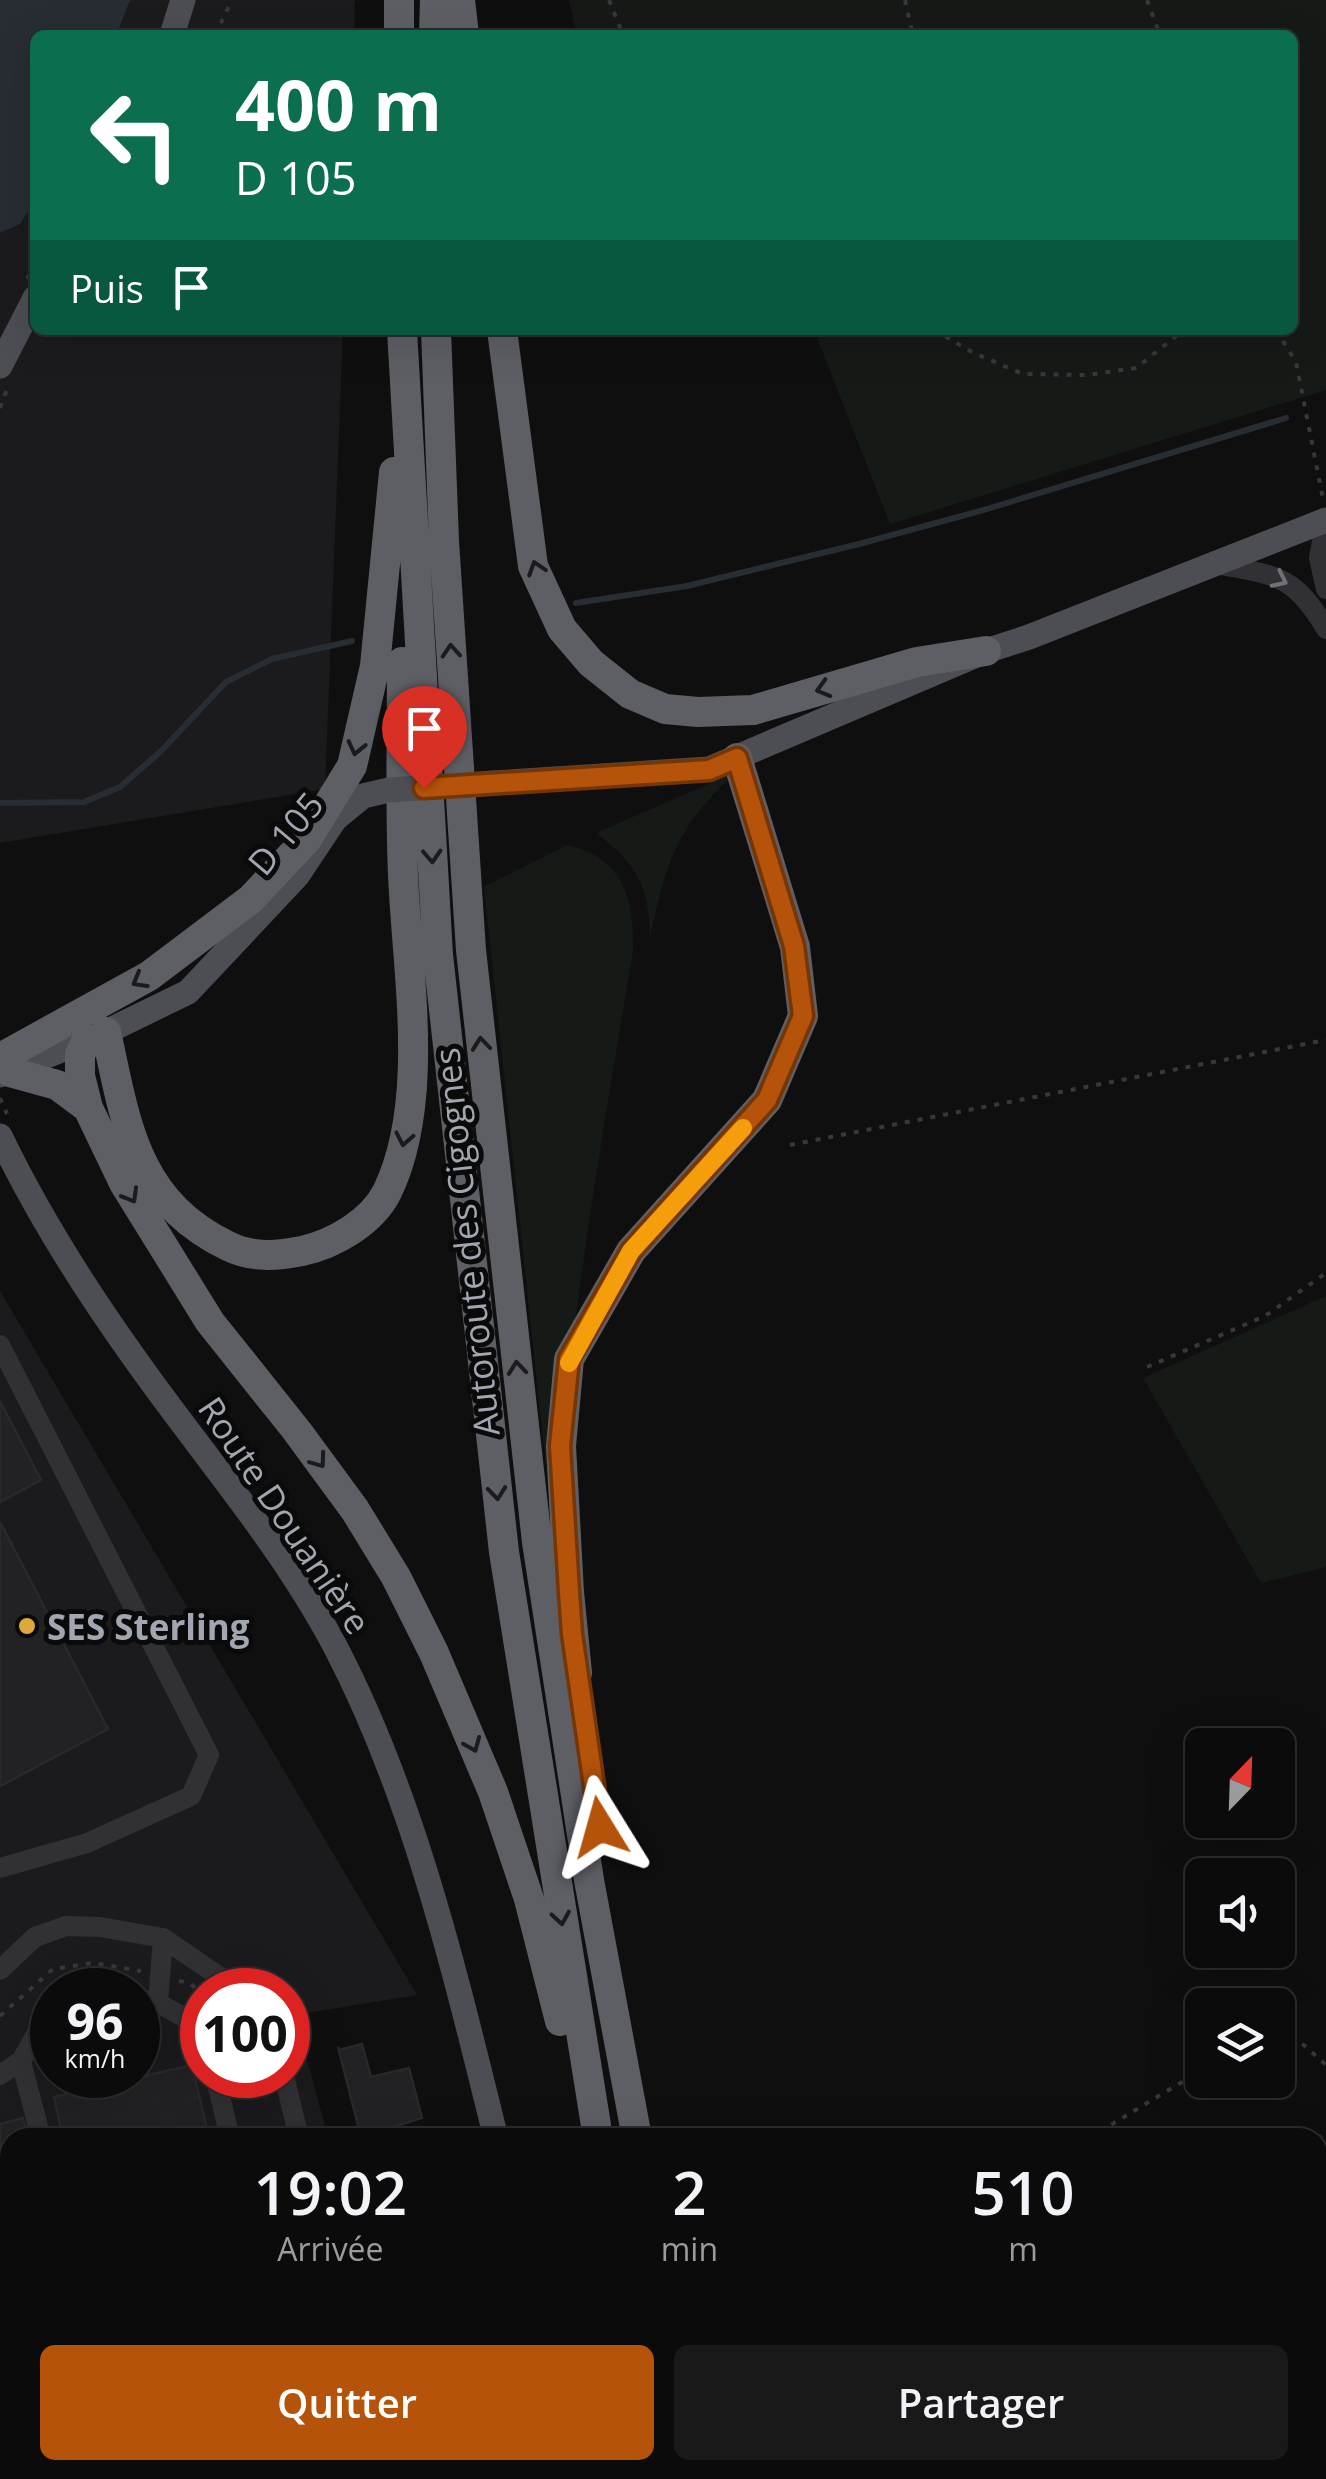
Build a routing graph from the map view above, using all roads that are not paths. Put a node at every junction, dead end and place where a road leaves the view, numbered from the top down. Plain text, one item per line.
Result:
1 (183, 0) edge
2 (399, 0) edge
3 (435, 0) edge
4 (460, 0) edge
5 (174, 30) edge
6 (399, 30) edge
7 (434, 30) edge
8 (463, 30) edge
9 (30, 308) edge
10 (402, 335) edge
11 (436, 335) edge
12 (503, 335) edge
13 (0, 366) edge
14 (403, 374) junction
15 (1325, 514) edge
16 (1213, 564) junction
17 (1326, 590) edge
18 (1326, 630) edge
19 (986, 651) junction
20 (723, 764) junction
21 (97, 1036) junction
22 (3, 1068) edge
23 (88, 1108) junction
24 (0, 1136) edge
25 (0, 1345) edge
26 (0, 1868) edge
27 (589, 1880) junction
28 (162, 1938) junction
29 (206, 1968) edge
30 (0, 1970) edge
31 (160, 1976) edge
32 (30, 2044) edge
33 (20, 2061) junction
34 (0, 2075) edge
35 (220, 2098) edge
36 (289, 2098) edge
37 (591, 2103) junction
38 (38, 2128) edge
39 (228, 2128) edge
40 (296, 2128) edge
41 (493, 2128) edge
42 (596, 2128) edge
43 (635, 2128) edge

1 - 5 main road
2 - 6 highway
3 - 7 highway
4 - 8 highway
9 - 13 main road
10 - 14 highway, Autoroute des Cigognes
27 -> 11 highway, Autoroute des Cigognes
19 -> 12 highway
14 -> 21 highway
14 -> 22 highway
14 -> 37 highway, Autoroute des Cigognes
15 - 16 main road, D 105
15 - 17 street
16 -> 18 street
16 - 19 main road, D 105
19 - 20 main road, D 105
20 - 21 main road, D 105, bridge
20 - 27 highway
21 - 22 main road
21 - 23 highway
22 - 23 highway
23 -> 37 highway
24 - 41 main road, Route Douanière
25 - 26 street
27 - 43 highway, Autoroute des Cigognes
28 - 29 street
28 - 30 street
28 - 31 street
32 - 33 street
33 - 34 street
33 - 38 street
35 - 39 street
36 - 40 street
37 - 42 highway, Autoroute des Cigognes

